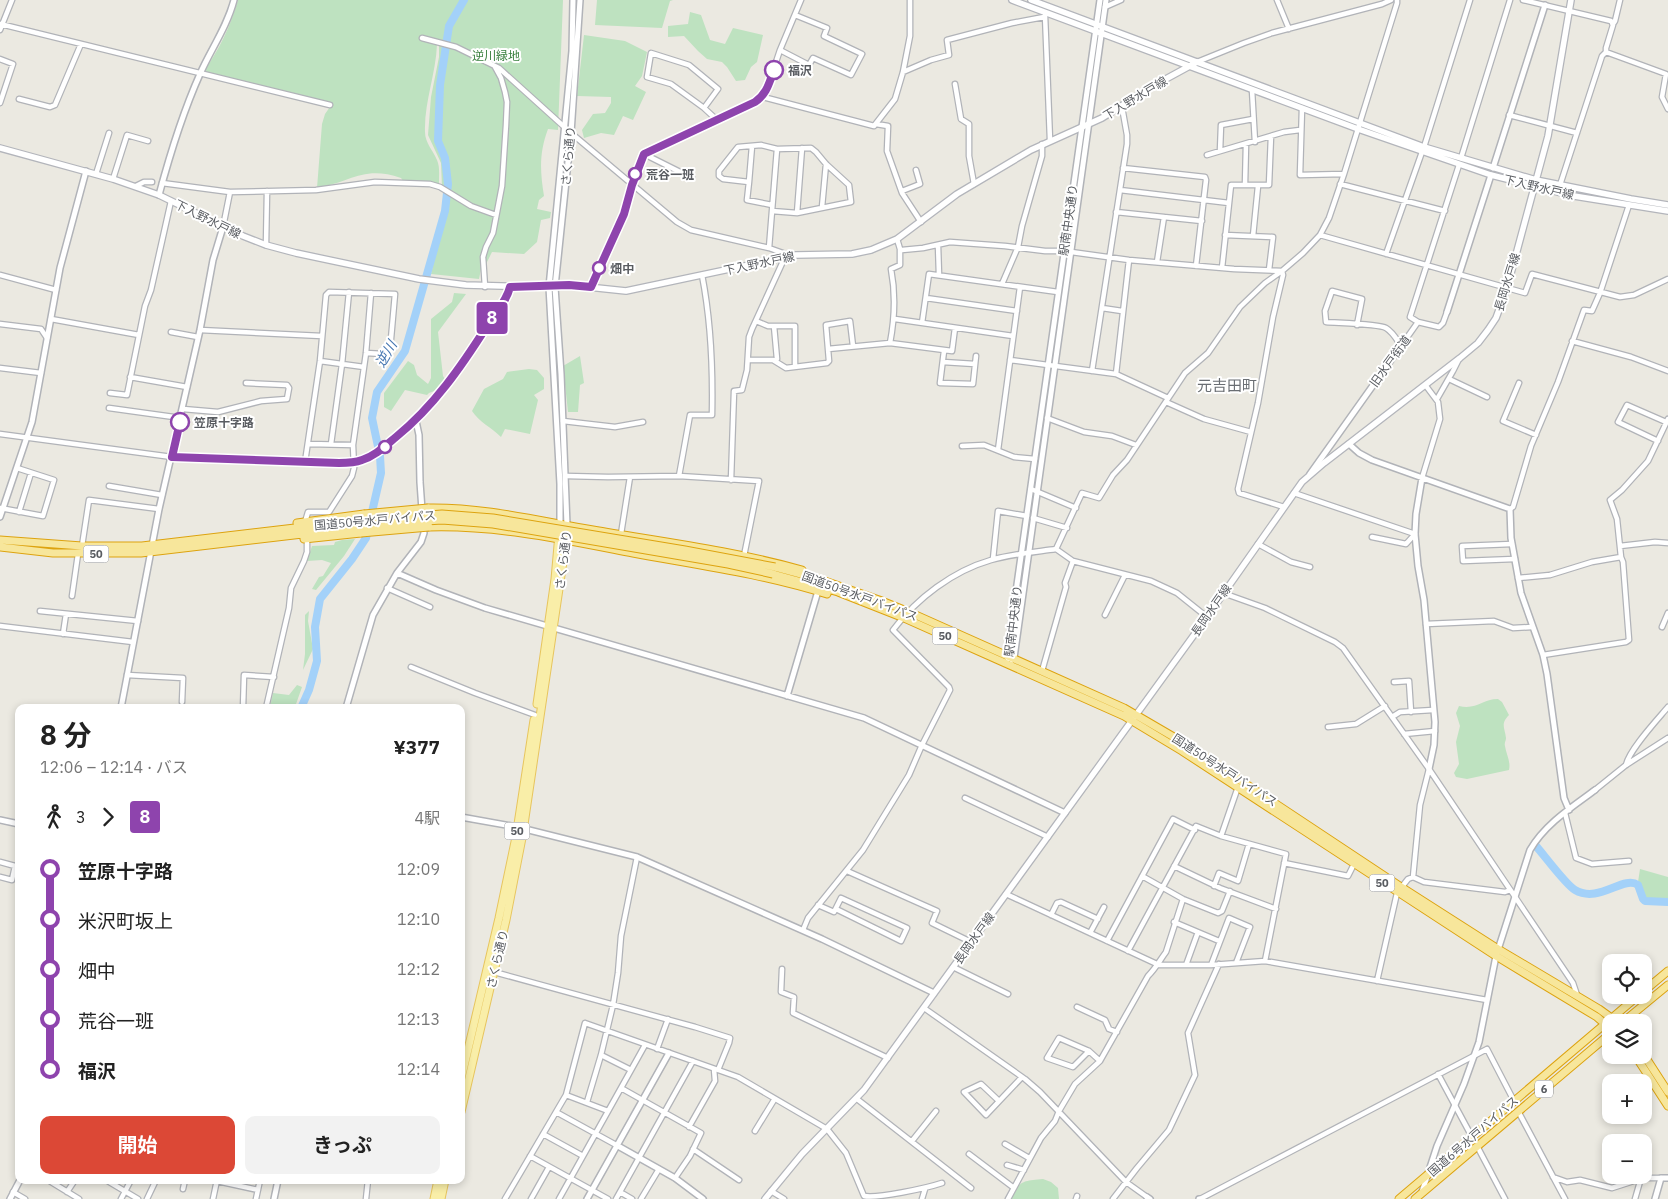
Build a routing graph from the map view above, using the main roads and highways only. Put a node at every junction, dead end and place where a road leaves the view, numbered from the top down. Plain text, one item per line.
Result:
1 (1012, 0) edge
2 (1031, 0) edge
3 (1571, 0) edge
4 (1197, 62) junction
5 (1188, 66) junction
6 (1358, 126) junction
7 (0, 148) edge
8 (1423, 150) junction
9 (1536, 180) junction
10 (1534, 187) junction
11 (1668, 205) edge
12 (1668, 211) edge
13 (363, 523) junction
14 (560, 524) junction
15 (568, 526) junction
16 (252, 537) junction
17 (0, 540) edge
18 (559, 540) junction
19 (567, 541) junction
20 (0, 547) edge
21 (151, 548) junction
22 (774, 570) junction
23 (879, 600) junction
24 (880, 608) junction
25 (906, 615) junction
26 (550, 627) junction
27 (1134, 718) junction
28 (1240, 784) junction
29 (520, 828) junction
30 (1399, 890) junction
31 (1497, 953) junction
32 (490, 970) junction
33 (1668, 971) edge
34 (1652, 984) edge
35 (1668, 985) edge
36 (1630, 1004) edge
37 (1605, 1014) edge
38 (1620, 1014) edge
39 (1633, 1014) edge
40 (1602, 1021) edge
41 (1602, 1026) edge
42 (1602, 1039) edge
43 (465, 1064) edge
44 (1641, 1064) edge
45 (1651, 1064) edge
46 (1665, 1082) edge
47 (465, 1092) edge
48 (1668, 1092) edge
49 (1668, 1106) edge
50 (437, 1184) edge
51 (444, 1184) edge
52 (1419, 1198) edge
53 (434, 1199) edge
54 (441, 1199) edge
55 (765, 1199) edge
56 (1399, 1199) edge

1 - 5 main road, 下入野水戸線
2 - 4 main road, 下入野水戸線
3 - 9 main road, 長岡水戸線
4 - 5 main road, 下入野水戸線
4 - 6 main road, 下入野水戸線
5 - 6 main road, 下入野水戸線
5 - 7 main road, 下入野水戸線
6 - 8 main road, 下入野水戸線
8 - 9 main road, 下入野水戸線
8 - 10 main road, 下入野水戸線
9 - 10 main road, 長岡水戸線
9 - 11 main road, 下入野水戸線
10 - 12 main road, 下入野水戸線
10 - 27 main road, 長岡水戸線
13 - 14 highway, bridge
13 - 16 highway, 国道50号水戸バイパス / 50
13 - 16 highway
13 - 16 highway
13 - 18 highway, bridge
13 - 22 highway, 国道50号水戸バイパス / 50, bridge
14 - 15 highway
14 - 18 main road, さくら通り / 50
15 - 19 main road, さくら通り / 50
15 - 23 highway
16 - 21 highway, 国道50号水戸バイパス / 50
17 - 21 highway, 国道50号水戸バイパス / 50
18 - 19 highway
18 - 26 main road, さくら通り / 50
19 - 24 highway
19 - 26 main road, さくら通り / 50
20 - 21 highway, 国道50号水戸バイパス / 50
22 - 23 highway, 国道50号水戸バイパス / 50
22 - 24 highway, 国道50号水戸バイパス / 50
23 - 25 highway, 国道50号水戸バイパス / 50
24 - 25 highway, 国道50号水戸バイパス / 50
25 - 27 highway, 国道50号水戸バイパス / 50
25 - 27 highway, 国道50号水戸バイパス / 50
26 - 29 main road, さくら通り / 50
26 - 29 main road, さくら通り / 50
27 - 28 highway, 国道50号水戸バイパス / 50
27 - 55 main road, 長岡水戸線
28 - 30 highway, 国道50号水戸バイパス / 50
28 - 30 highway, 国道50号水戸バイパス / 50
29 - 32 main road, さくら通り / 50
30 - 31 highway, 国道50号水戸バイパス / 50
31 - 37 highway, 国道50号水戸バイパス / 50
31 - 40 highway, 国道50号水戸バイパス / 50
32 - 43 main road, さくら通り / 50
32 - 47 main road, さくら通り / 50
33 - 34 highway
35 - 39 highway
36 - 38 highway, 国道6号水戸バイパス / 6
41 - 56 highway, 国道6号水戸バイパス / 6
42 - 52 highway, 国道6号水戸バイパス / 6
44 - 49 highway
45 - 46 highway
46 - 48 highway
50 - 53 main road
51 - 54 main road

